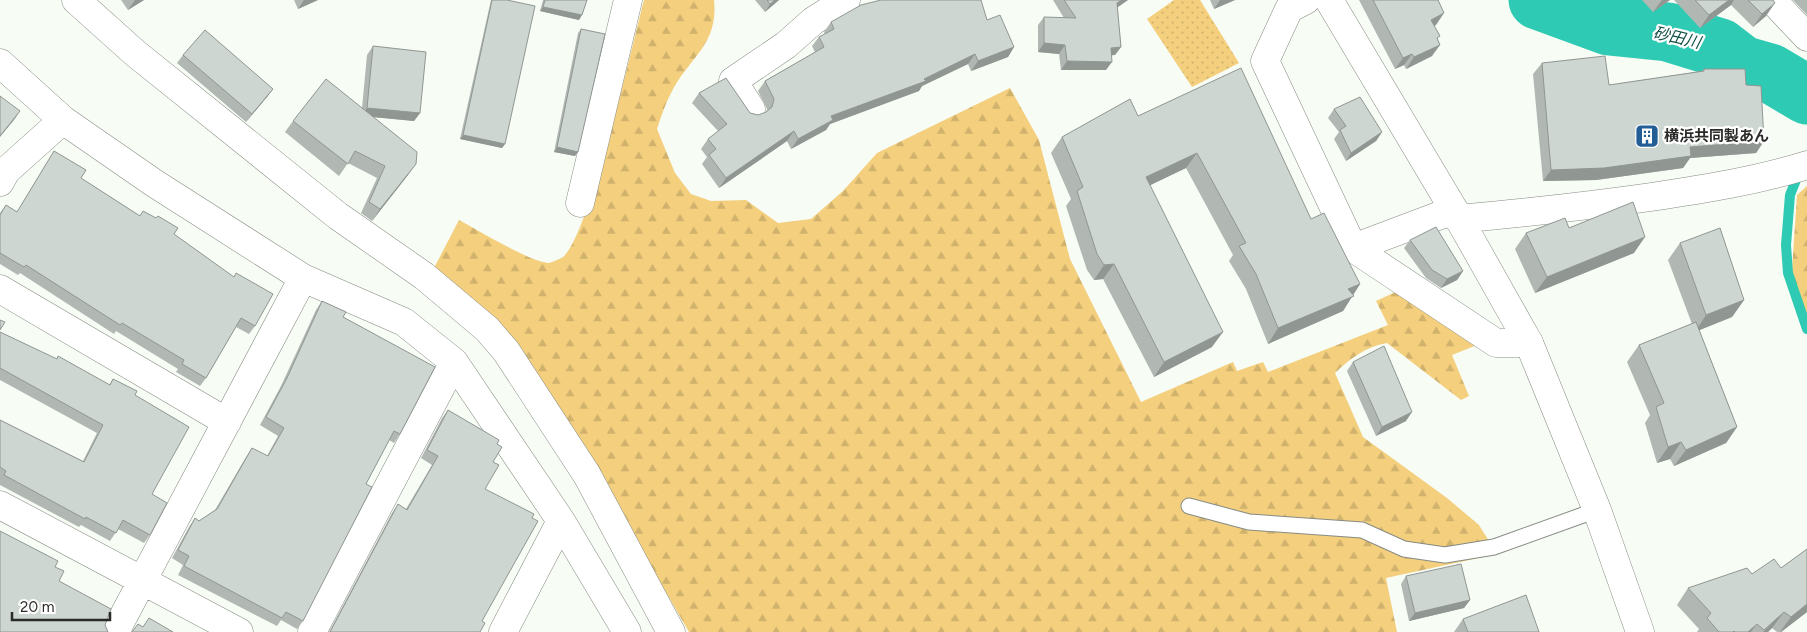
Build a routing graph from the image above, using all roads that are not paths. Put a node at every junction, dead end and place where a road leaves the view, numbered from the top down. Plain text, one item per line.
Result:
1 (76, 0) edge
2 (628, 0) edge
3 (846, 0) edge
4 (1306, 0) edge
5 (1329, 0) edge
6 (1772, 0) edge
7 (1807, 38) edge
8 (0, 63) edge
9 (752, 109) dead end
10 (63, 120) junction
11 (1807, 165) edge
12 (0, 182) edge
13 (580, 204) dead end
14 (1456, 215) junction
15 (1353, 248) junction
16 (302, 278) junction
17 (0, 289) edge
18 (1529, 343) junction
19 (454, 362) junction
20 (227, 422) junction
21 (0, 505) edge
22 (1189, 506) dead end
23 (1597, 510) junction
24 (561, 521) junction
25 (142, 581) junction
26 (115, 632) edge
27 (239, 632) edge
28 (312, 632) edge
29 (503, 632) edge
30 (627, 632) edge
31 (672, 632) edge
32 (1640, 632) edge

1 - 31 street
2 - 13 street
3 - 9 street
4 - 15 street
5 - 14 street
6 - 7 street
8 - 10 street
10 - 12 street
10 - 16 street
11 - 14 street
14 - 15 street
14 - 18 street
15 - 18 street
16 - 19 street
16 - 20 street
17 - 20 street
18 - 23 street
19 - 24 street
19 - 28 street
20 - 25 street
21 - 25 street
22 - 23 lane
23 - 32 street
24 - 29 street
24 - 30 street
25 - 26 street
25 - 27 street

